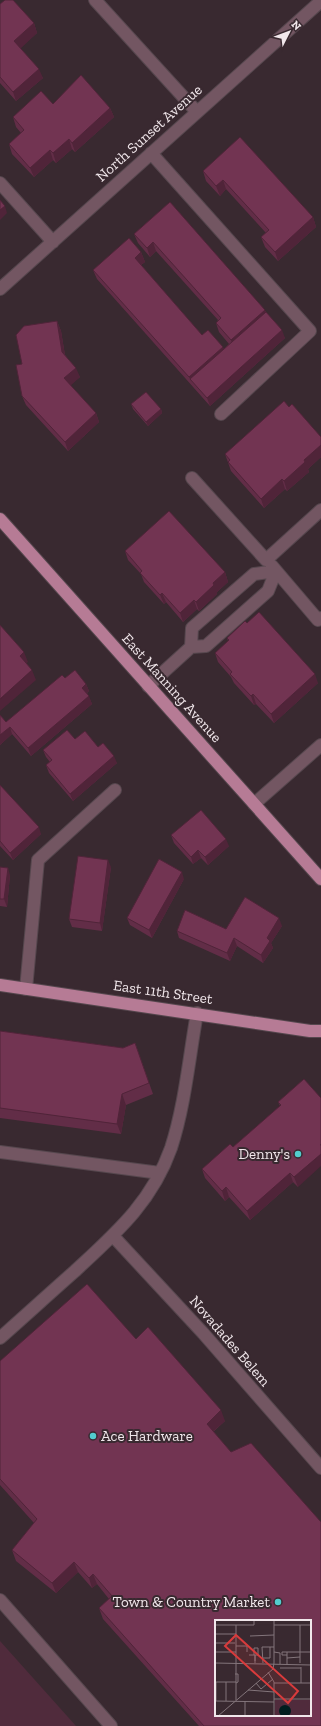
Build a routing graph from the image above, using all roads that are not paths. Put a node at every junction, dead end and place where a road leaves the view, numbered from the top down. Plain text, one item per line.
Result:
1 (95, 0) edge
2 (321, 1) edge
3 (196, 112) junction
4 (151, 153) junction
5 (0, 183) edge
6 (53, 242) junction
7 (0, 289) edge
8 (221, 414) dead end
9 (192, 478) dead end
10 (321, 510) edge
11 (0, 519) edge
12 (266, 560) junction
13 (276, 571) junction
14 (321, 618) edge
15 (191, 647) junction
16 (148, 686) junction
17 (321, 745) edge
18 (115, 790) dead end
19 (254, 804) junction
20 (321, 879) edge
21 (0, 985) edge
22 (26, 989) junction
23 (197, 1013) junction
24 (321, 1031) edge
25 (0, 1152) edge
26 (160, 1173) junction
27 (113, 1236) junction
28 (0, 1338) edge
29 (321, 1468) edge
30 (0, 1600) edge
31 (111, 1726) edge

1 - 3 street
2 - 3 street, North Sunset Avenue
3 - 4 street, North Sunset Avenue
4 - 6 street, North Sunset Avenue
4 - 8 street
5 - 6 street
6 - 7 street, North Sunset Avenue
9 - 12 street
10 - 12 street
11 - 16 main road, East Manning Avenue
12 - 13 street
13 - 14 street
13 - 15 street
13 - 15 street
15 - 16 street
16 - 19 main road, East Manning Avenue
17 - 19 street
18 - 22 street
19 - 20 main road, East Manning Avenue
21 - 22 main road, East 11th Street
22 - 23 main road, East 11th Street
23 - 24 main road, East 11th Street
23 - 26 street
25 - 26 street
26 - 27 street
27 - 28 street
27 - 29 street, Novadades Belem
30 - 31 street

